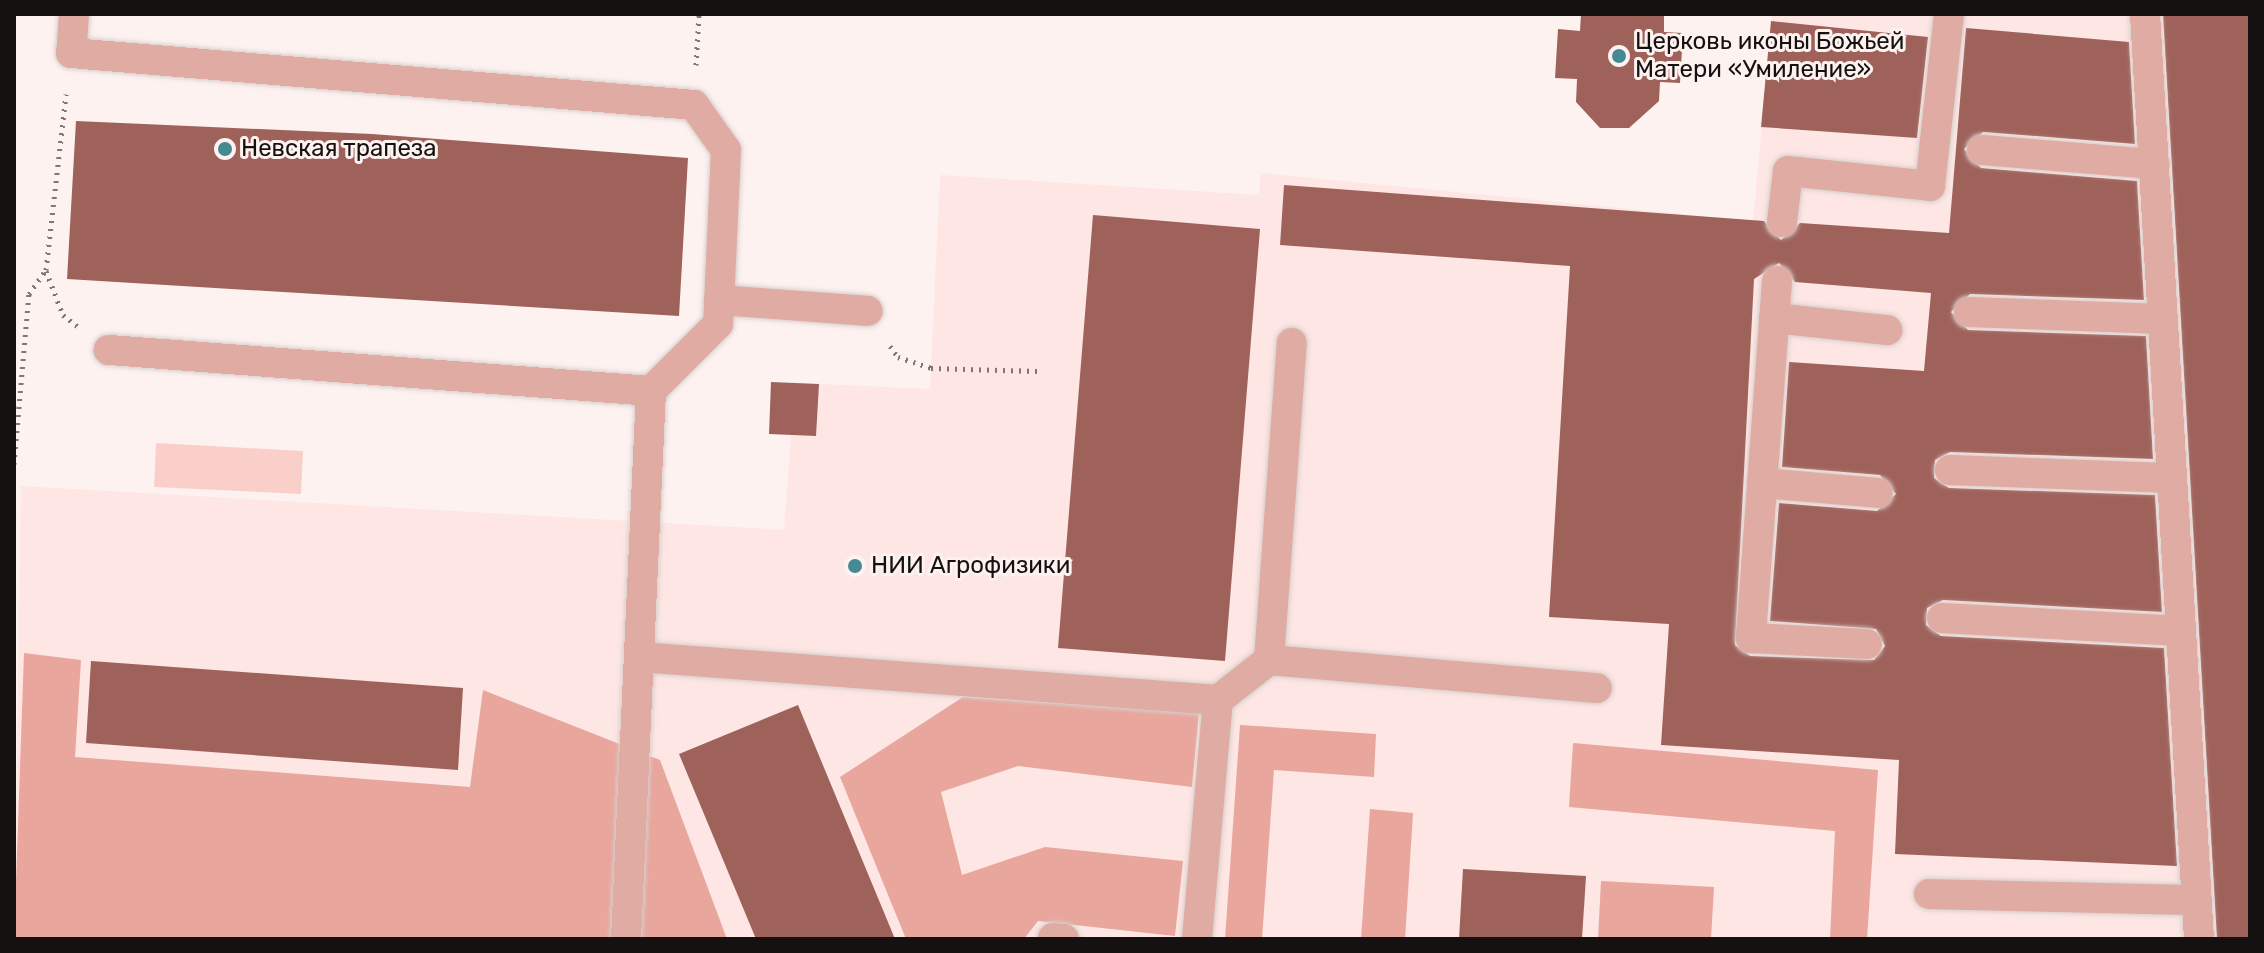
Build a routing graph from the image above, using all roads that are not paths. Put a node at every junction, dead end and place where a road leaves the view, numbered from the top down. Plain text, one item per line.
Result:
1 (74, 14) edge
2 (1949, 14) edge
3 (2145, 14) edge
4 (1982, 150) dead end
5 (2154, 164) junction
6 (1782, 222) dead end
7 (1777, 281) dead end
8 (719, 300) junction
9 (868, 311) road end
10 (1969, 312) dead end
11 (1774, 318) junction
12 (2163, 319) junction
13 (1887, 330) dead end
14 (1292, 343) dead end
15 (109, 350) road end
16 (651, 391) junction
17 (1950, 470) dead end
18 (2172, 478) junction
19 (1762, 483) junction
20 (1878, 493) dead end
21 (1942, 618) dead end
22 (2181, 631) junction
23 (1867, 644) dead end
24 (639, 657) junction
25 (1269, 660) junction
26 (1597, 688) dead end
27 (1218, 700) junction
28 (1929, 894) dead end
29 (2197, 900) junction
30 (626, 939) edge
31 (1197, 939) edge
32 (2199, 939) edge

1 - 8 lane
2 - 6 lane
3 - 5 lane
4 - 5 lane
5 - 12 lane
7 - 11 lane
8 - 9 lane
8 - 16 lane
10 - 12 lane
11 - 13 lane
11 - 19 lane
12 - 18 lane
14 - 25 lane
15 - 16 lane
16 - 24 lane
17 - 18 lane
18 - 22 lane
19 - 20 lane
19 - 23 lane
21 - 22 lane
22 - 29 lane
24 - 27 lane
24 - 30 lane
25 - 26 lane
25 - 27 lane
27 - 31 lane
28 - 29 lane
29 - 32 lane

